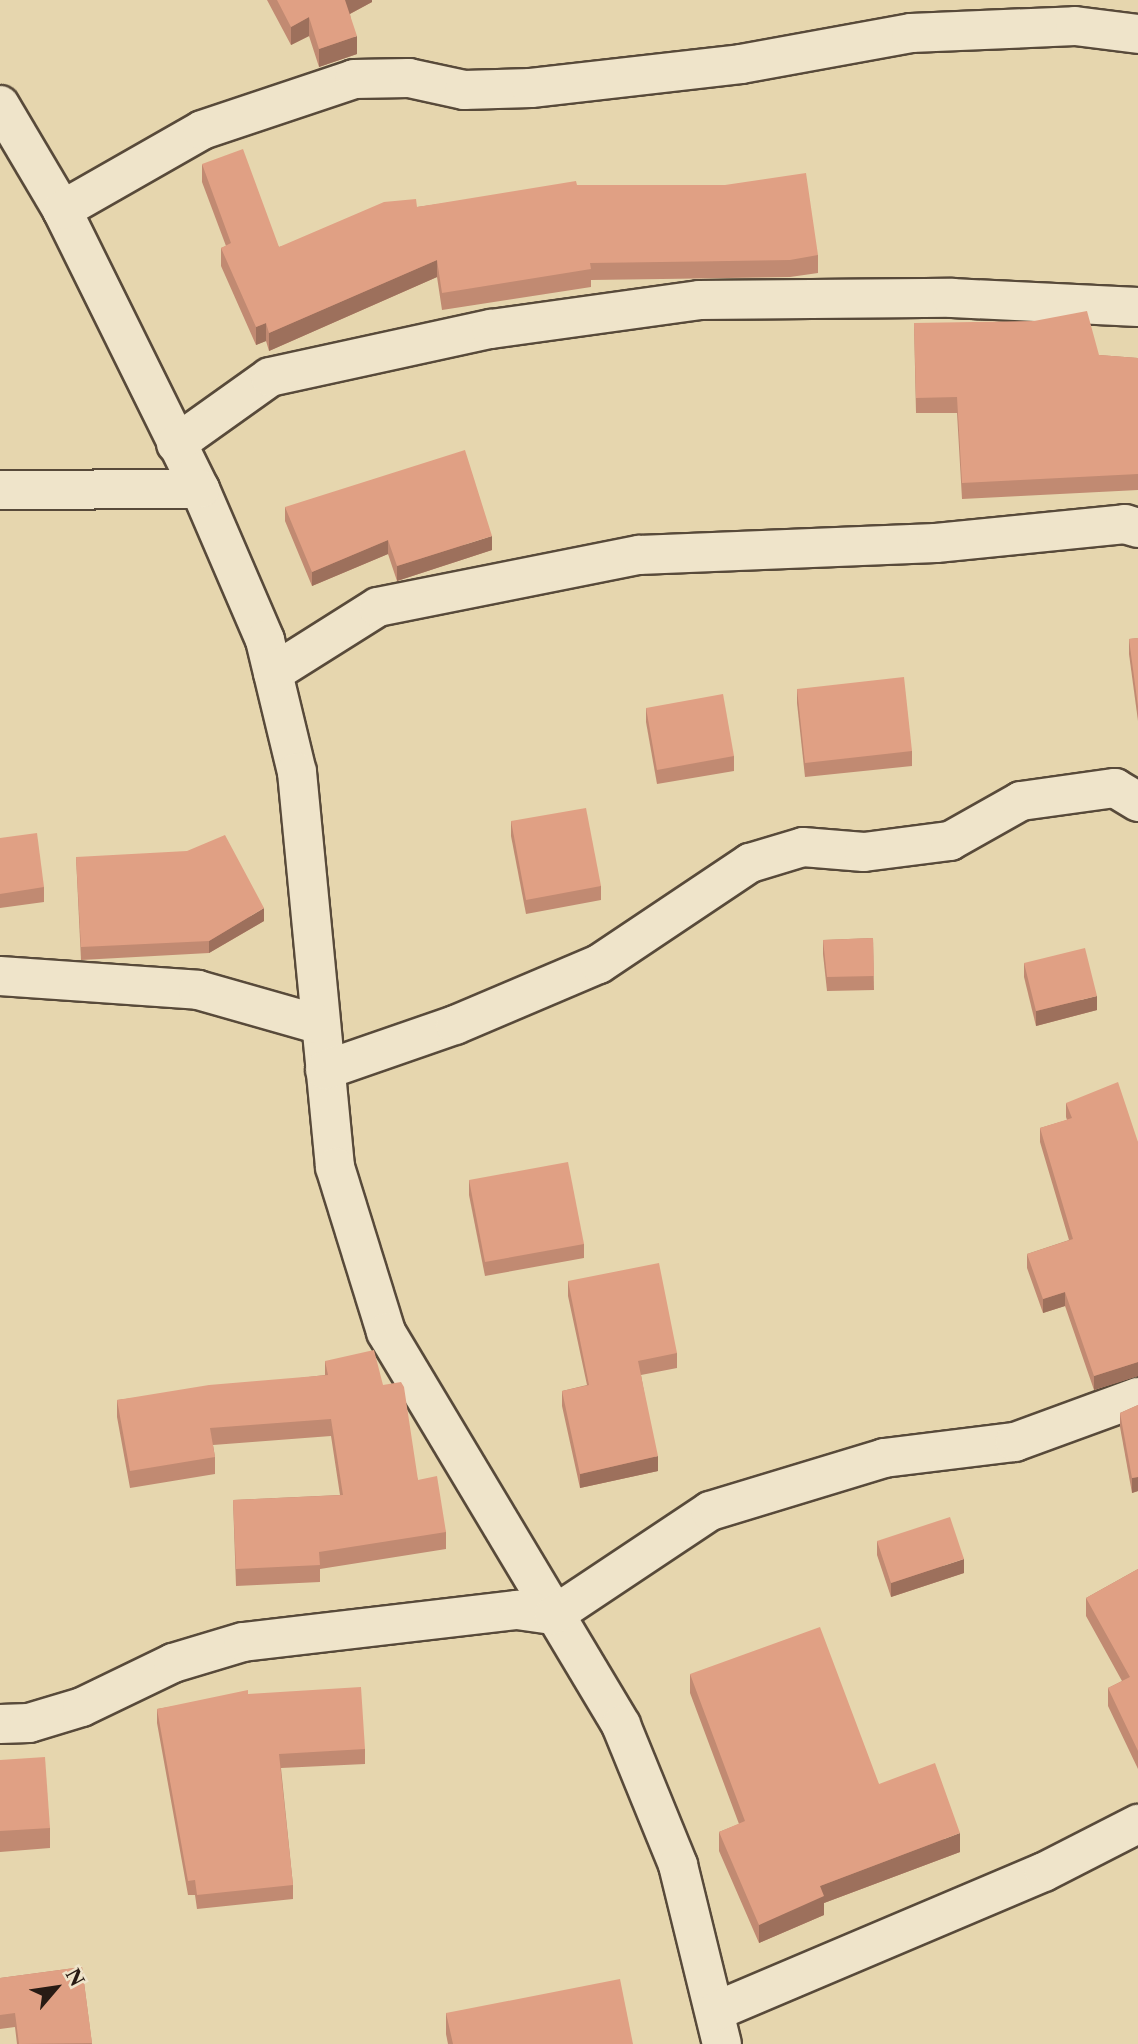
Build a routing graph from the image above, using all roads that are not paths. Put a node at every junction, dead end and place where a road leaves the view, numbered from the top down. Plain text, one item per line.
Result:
1 (1138, 34) edge
2 (0, 105) edge
3 (62, 210) junction
4 (1138, 307) edge
5 (176, 443) junction
6 (200, 489) junction
7 (0, 490) edge
8 (1138, 528) edge
9 (273, 673) junction
10 (1138, 802) edge
11 (0, 976) edge
12 (321, 1025) junction
13 (325, 1070) junction
14 (1138, 1397) edge
15 (554, 1615) junction
16 (0, 1724) edge
17 (1138, 1824) edge
18 (719, 2027) edge

1 - 3 street
2 - 3 street
3 - 5 street
4 - 5 street
5 - 6 street
6 - 7 street
6 - 9 street
8 - 9 street
9 - 12 street
10 - 13 street
11 - 12 street
12 - 13 street
13 - 15 street
14 - 15 street
15 - 16 street
15 - 18 street
17 - 18 street

